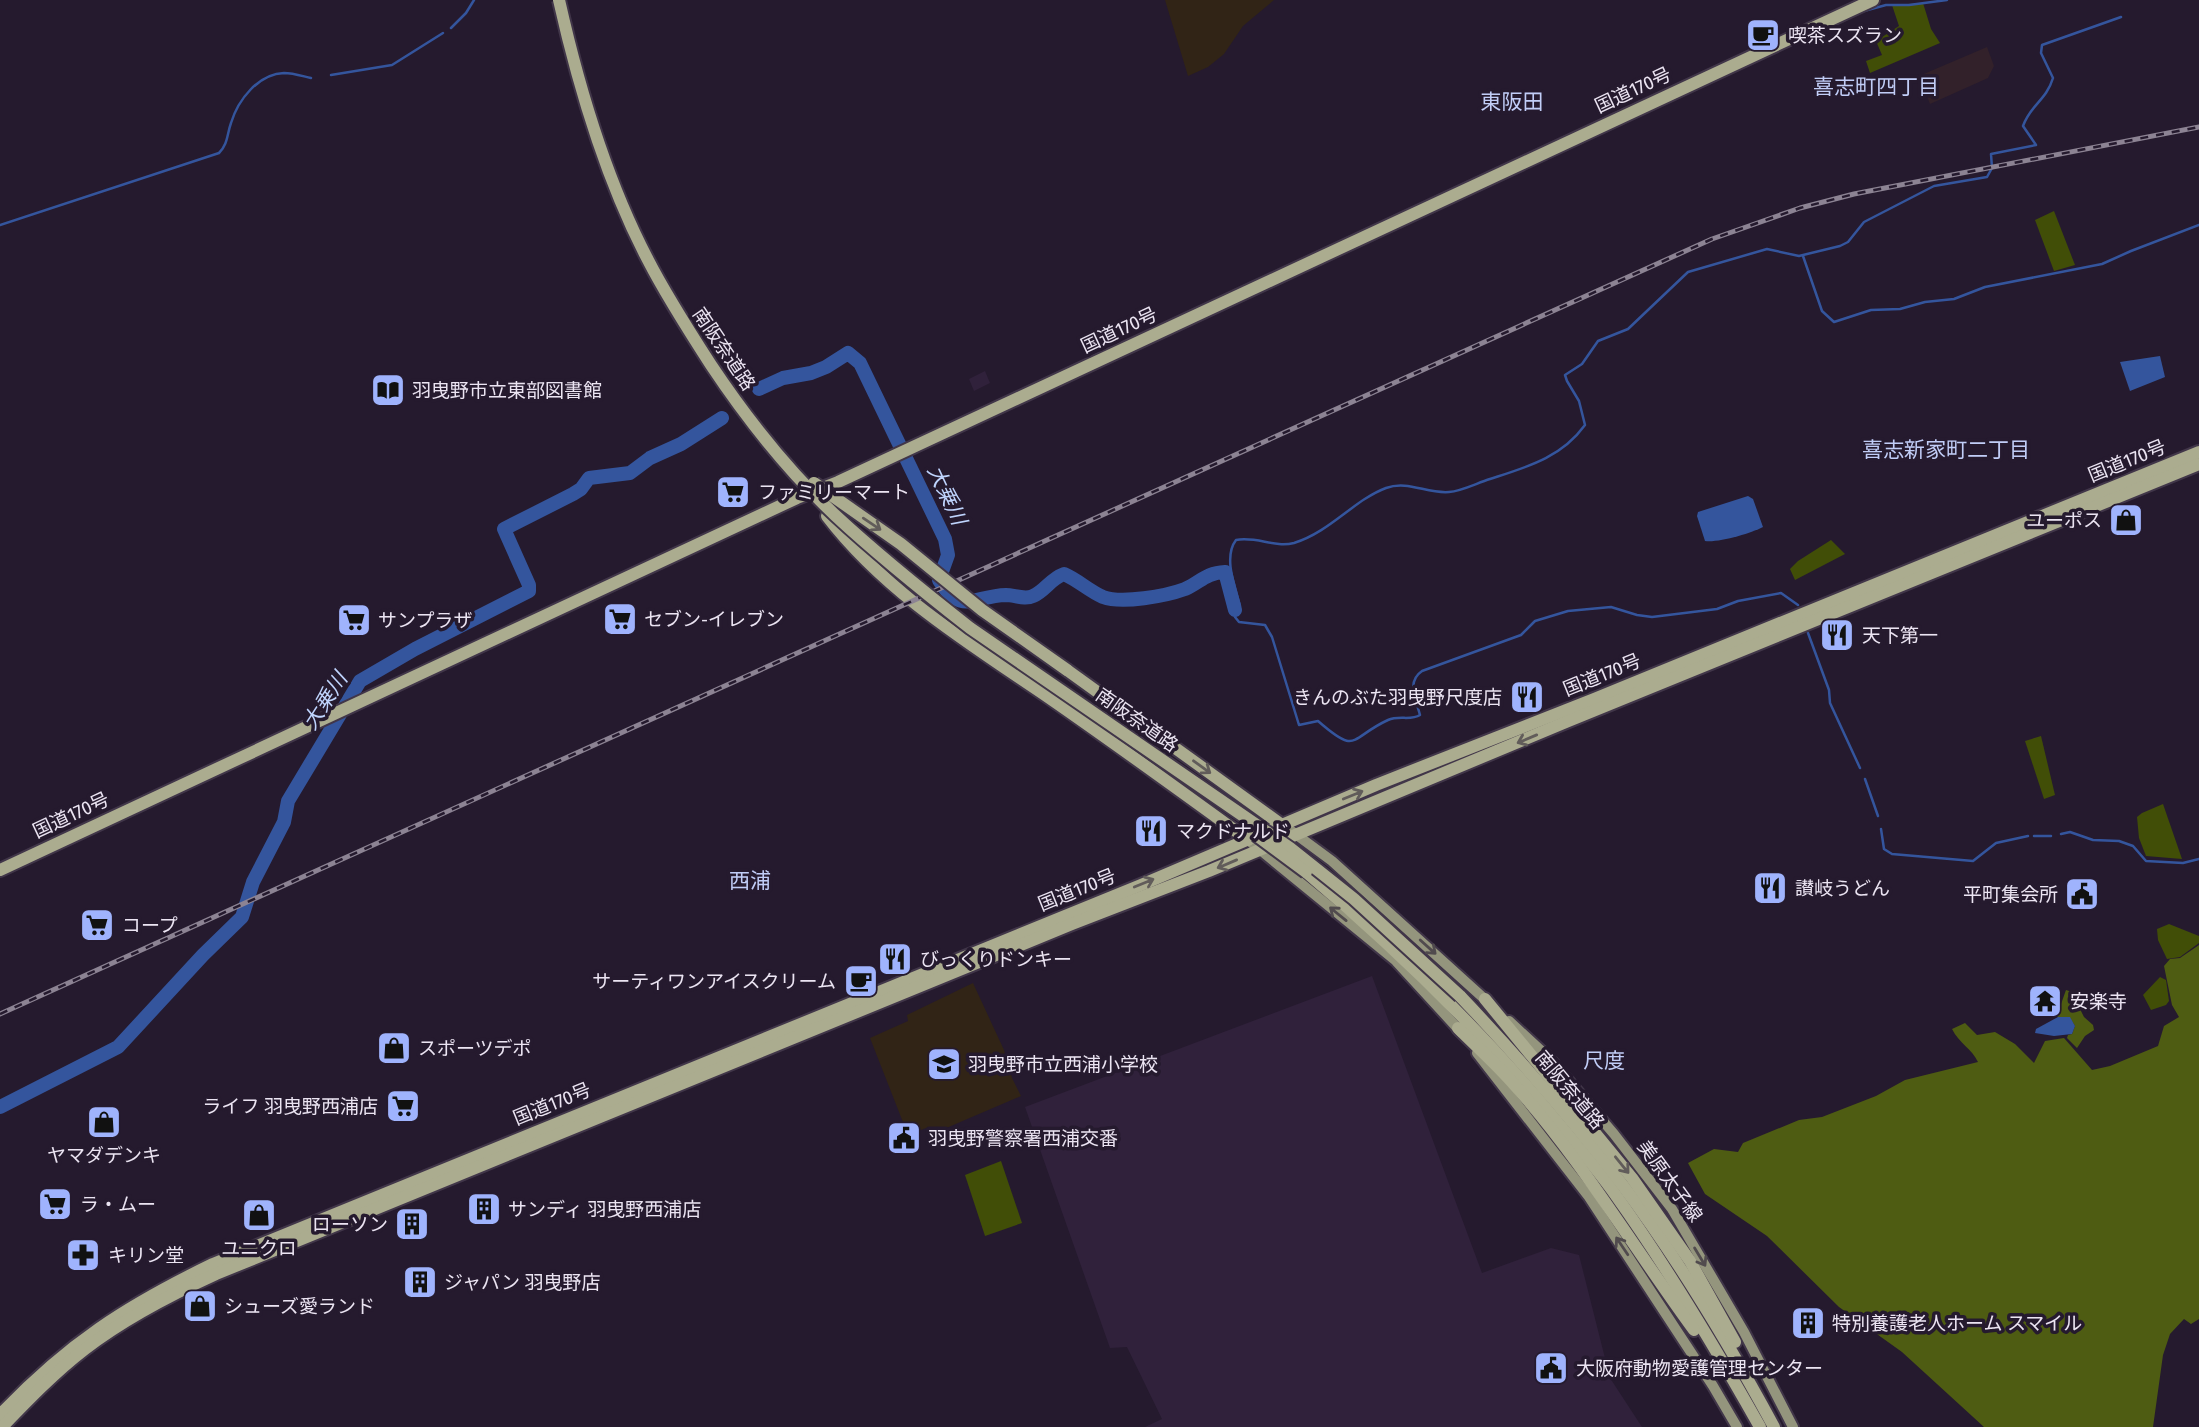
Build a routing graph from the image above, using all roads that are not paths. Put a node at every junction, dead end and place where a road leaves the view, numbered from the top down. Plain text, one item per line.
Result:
1 (557, 0) edge
2 (1873, 0) edge
3 (732, 396) junction
4 (2199, 452) edge
5 (2199, 464) edge
6 (827, 516) junction
7 (1282, 825) junction
8 (1294, 834) junction
9 (1248, 840) junction
10 (1260, 850) junction
11 (0, 870) edge
12 (1485, 999) junction
13 (1458, 1028) junction
14 (1620, 1191) junction
15 (1740, 1364) junction
16 (1747, 1404) junction
17 (0, 1415) edge
18 (2, 1427) edge
19 (1737, 1427) edge
20 (1760, 1427) edge
21 (1774, 1427) edge
22 (1793, 1427) edge

1 - 3 highway, 南阪奈道路, bridge
1 - 6 highway, 南阪奈道路, bridge
2 - 11 highway, 国道170号
3 -> 7 highway, bridge
3 - 14 highway, 南阪奈道路, bridge
7 -> 4 highway, 国道170号
5 -> 8 highway, 国道170号
6 - 9 highway
6 - 14 highway, 南阪奈道路, bridge
7 - 8 main road, 美原太子線
7 - 9 highway, 国道170号
8 - 10 highway, 国道170号
8 -> 12 main road, 美原太子線
9 - 10 main road
17 -> 9 highway, 国道170号
13 -> 10 main road
10 -> 18 highway, 国道170号
12 -> 15 highway
12 -> 22 main road, 美原太子線
13 - 16 highway
19 -> 13 main road
14 - 15 highway, 南阪奈道路
14 - 16 highway, 南阪奈道路
15 - 21 highway, 南阪奈道路
16 - 20 highway, 南阪奈道路

